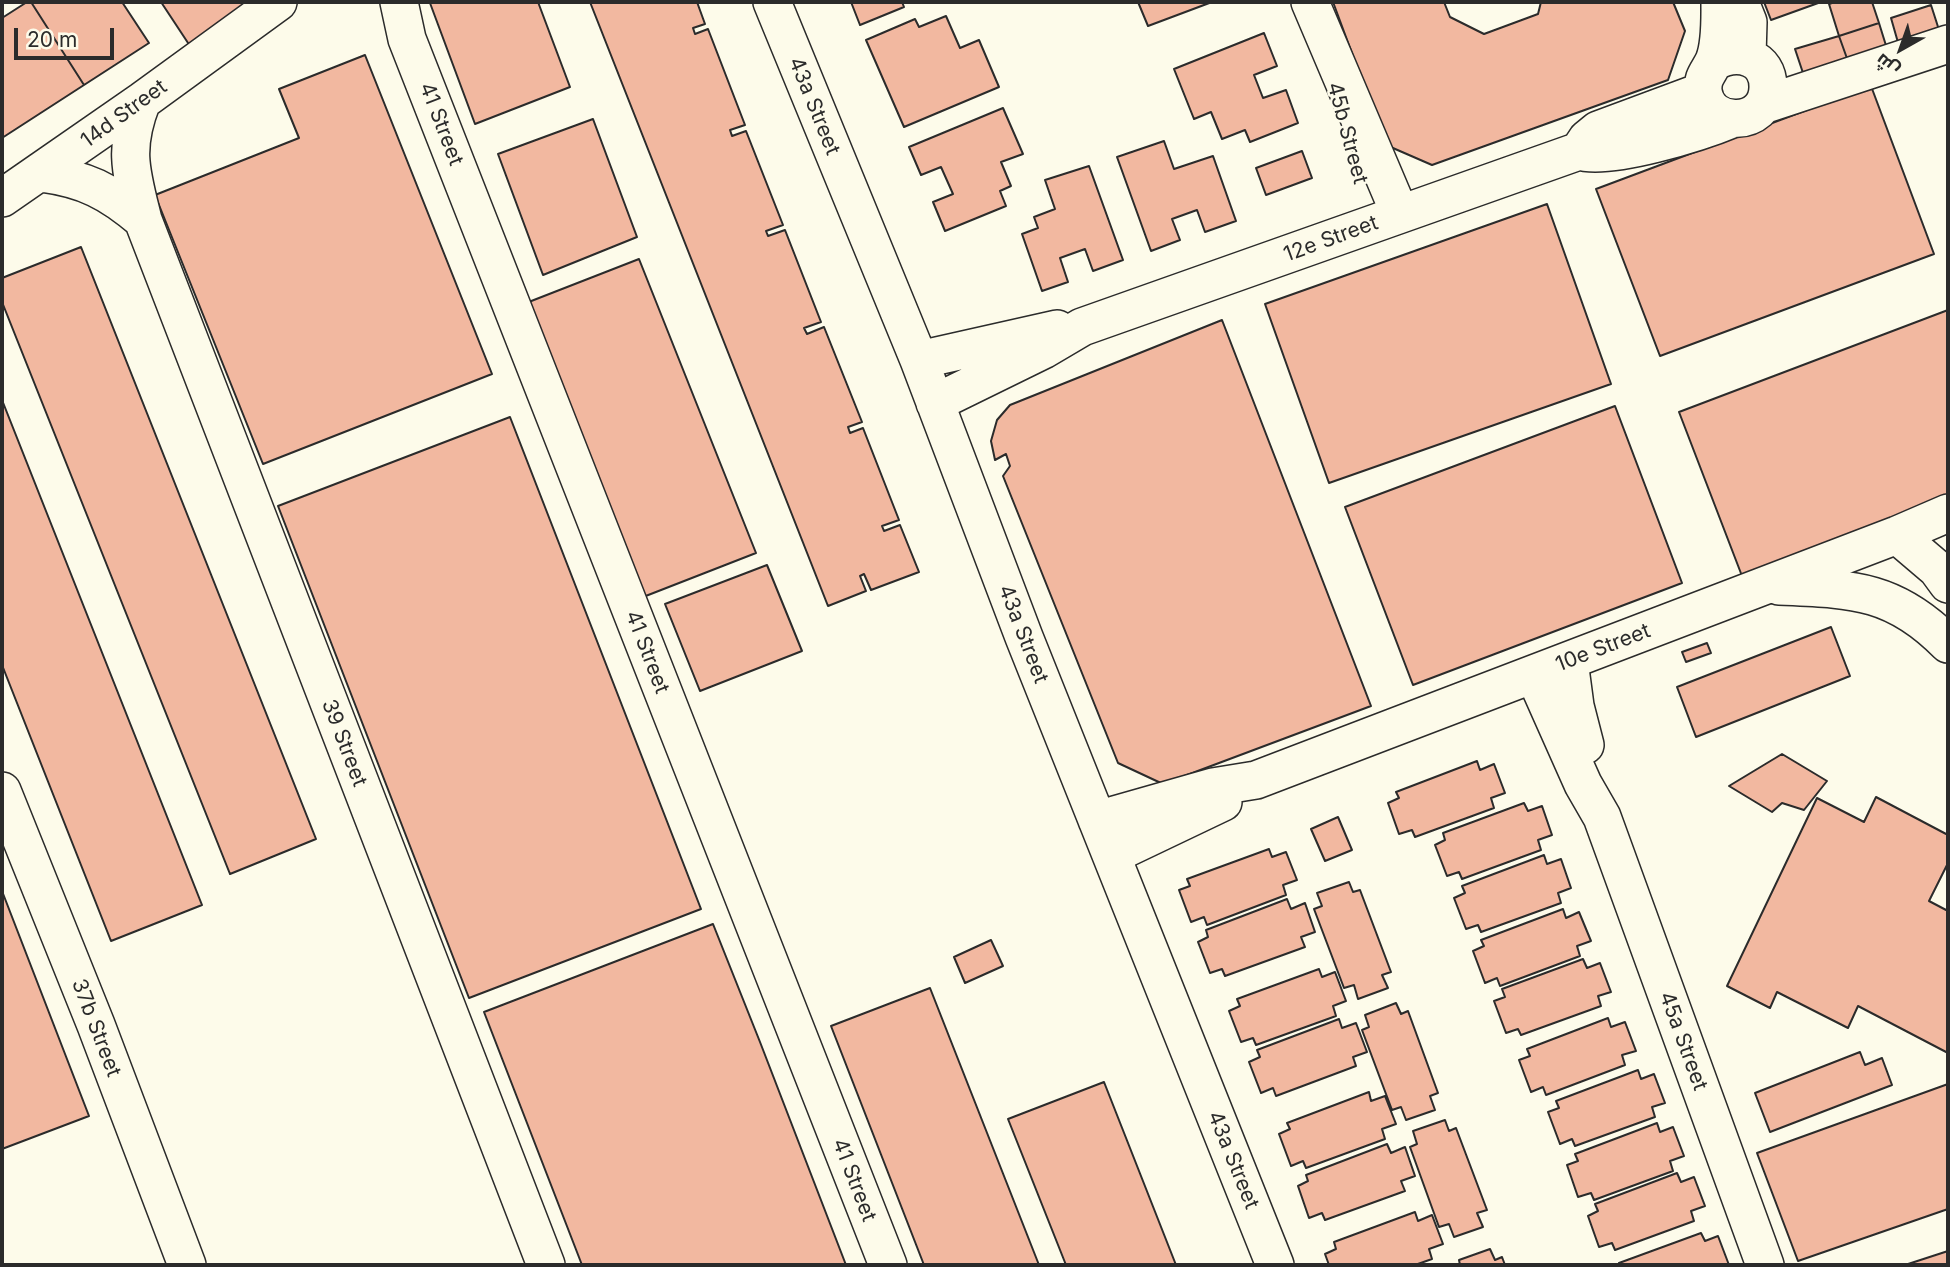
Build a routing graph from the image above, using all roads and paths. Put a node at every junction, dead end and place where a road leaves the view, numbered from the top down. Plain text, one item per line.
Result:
1 (278, 2) edge
2 (379, 2) edge
3 (399, 2) edge
4 (772, 2) edge
5 (1310, 2) edge
6 (1720, 2) edge
7 (1740, 2) edge
8 (407, 39) junction
9 (1948, 44) edge
10 (1721, 70) junction
11 (142, 102) junction
12 (1747, 112) junction
13 (1579, 151) junction
14 (41, 173) junction
15 (2, 198) edge
16 (1386, 219) junction
17 (143, 220) junction
18 (1082, 327) junction
19 (919, 360) junction
20 (934, 403) junction
21 (1948, 513) edge
22 (1897, 535) junction
23 (1948, 583) edge
24 (1764, 585) junction
25 (1948, 644) edge
26 (1569, 661) junction
27 (1534, 674) junction
28 (1256, 780) junction
29 (2, 791) edge
30 (1602, 817) junction
31 (1097, 820) junction
32 (1112, 855) junction
33 (187, 1265) edge
34 (546, 1265) edge
35 (888, 1265) edge
36 (1275, 1265) edge
37 (1765, 1265) edge

1 - 11 street, 14d Street
2 - 8 street, 41 Street
3 - 8 street, 41 Street
4 - 19 street, 43a Street
5 - 16 street, 45b Street
6 - 10 street
7 - 10 street
8 - 35 street, 41 Street
9 - 12 street, 12e Street
10 - 12 street
10 - 12 street
10 - 13 street, 12e Street
11 - 14 street, 14d Street
11 - 17 street, 39 Street
12 - 13 street, 12e Street
13 - 16 street, 12e Street
14 - 15 street, 14d Street
14 - 17 street, 39 Street
16 - 18 street, 12e Street
17 - 34 street, 39 Street
18 - 19 street, 12e Street
18 - 20 street, 12e Street
19 - 20 street, 43a Street
20 - 31 street, 43a Street
21 - 22 street, 10e Street
22 - 23 street
22 - 24 street, 10e Street
24 - 25 street
24 - 26 street, 10e Street
26 - 27 street, 10e Street
26 - 30 street, 45a Street
27 - 28 street, 10e Street
27 - 30 street, 45a Street
28 - 31 street, 10e Street
28 - 32 street, 10e Street
29 - 33 street, 37b Street
30 - 37 street, 45a Street
31 - 32 street, 43a Street
32 - 36 street, 43a Street

